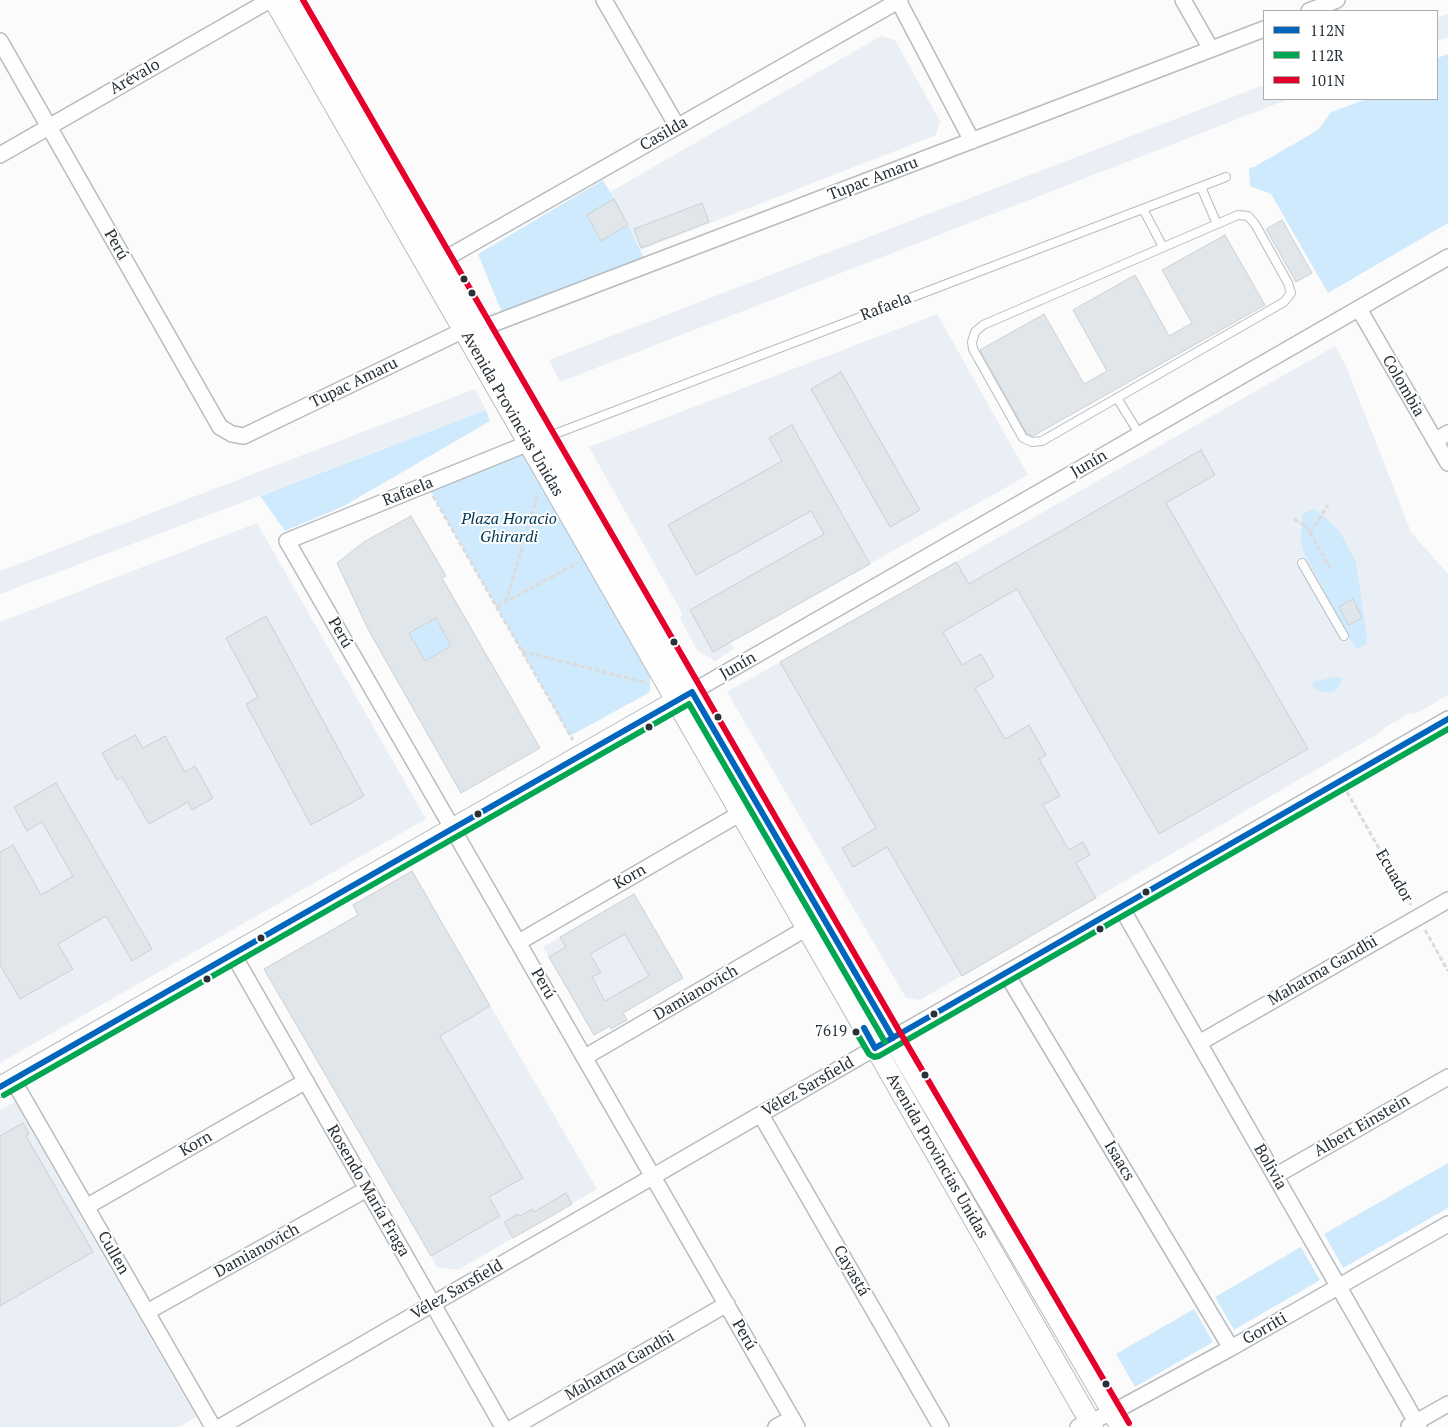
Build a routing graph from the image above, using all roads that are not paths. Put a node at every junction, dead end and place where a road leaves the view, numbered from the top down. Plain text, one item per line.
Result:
1 (270, 0) edge
2 (274, 0) edge
3 (293, 0) edge
4 (604, 0) edge
5 (899, 0) edge
6 (1183, 0) edge
7 (1337, 0) edge
8 (1311, 10) edge
9 (1263, 28) edge
10 (0, 41) edge
11 (1212, 49) junction
12 (678, 126) junction
13 (49, 127) junction
14 (972, 141) junction
15 (0, 155) edge
16 (1226, 177) dead end
17 (1201, 187) junction
18 (1143, 209) junction
19 (1217, 224) junction
20 (1163, 248) junction
21 (1448, 256) edge
22 (436, 265) junction
23 (1359, 309) junction
24 (473, 329) junction
25 (1117, 398) junction
26 (1140, 435) junction
27 (244, 436) joint
28 (1442, 437) edge
29 (537, 440) junction
30 (1448, 463) edge
31 (287, 541) joint
32 (1302, 563) dead end
33 (1344, 636) dead end
34 (680, 694) junction
35 (1448, 720) edge
36 (741, 813) junction
37 (454, 828) junction
38 (1448, 900) edge
39 (1121, 907) junction
40 (807, 928) junction
41 (519, 942) junction
42 (233, 954) junction
43 (1006, 973) junction
44 (884, 1043) junction
45 (1199, 1043) junction
46 (585, 1057) junction
47 (1448, 1077) edge
48 (306, 1081) junction
49 (7, 1084) edge
50 (761, 1115) junction
51 (1275, 1176) junction
52 (654, 1177) junction
53 (367, 1189) junction
54 (86, 1207) junction
55 (1448, 1224) edge
56 (1339, 1287) junction
57 (433, 1304) junction
58 (727, 1304) junction
59 (147, 1312) junction
60 (1231, 1348) junction
61 (1448, 1404) edge
62 (1117, 1420) edge
63 (795, 1422) edge
64 (1087, 1425) edge
65 (1414, 1425) edge
66 (213, 1427) edge
67 (220, 1427) edge
68 (503, 1427) edge
69 (514, 1427) edge
70 (776, 1427) edge
71 (941, 1427) edge

1 - 13 street, Arévalo
2 - 22 main road, Avenida Provincias Unidas
3 - 22 main road, Avenida Provincias Unidas
4 - 12 street
5 - 12 street, Casilda
5 - 14 street
6 - 11 street
7 - 8 street
9 - 11 street, Tupac Amaru
10 - 13 street, Perú
11 - 14 street, Tupac Amaru
12 - 22 street, Casilda
13 - 15 street, Arévalo
13 - 27 street, Perú
14 - 24 street, Tupac Amaru
16 - 17 lane, Rafaela
17 - 18 lane, Rafaela
17 - 19 lane
18 - 20 lane
18 - 29 lane, Rafaela
19 - 20 lane
19 - 25 lane
20 - 25 lane
21 - 23 street, Junín
22 - 24 main road, Avenida Provincias Unidas
23 - 26 street, Junín
23 - 28 street, Colombia
24 - 27 street, Tupac Amaru
24 - 29 main road, Avenida Provincias Unidas
25 - 26 lane
26 - 34 street, Junín
28 - 30 street, Colombia
29 - 31 street, Rafaela
29 - 34 main road, Avenida Provincias Unidas
29 - 34 main road, Avenida Provincias Unidas
31 - 37 street, Perú
32 - 33 lane
34 - 36 main road, Avenida Provincias Unidas
34 - 37 main road, Junín
34 - 44 main road, Avenida Provincias Unidas
35 - 39 street, Vélez Sarsfield
36 - 40 main road, Avenida Provincias Unidas
36 - 41 street, Korn
37 - 41 street, Perú
37 - 42 main road, Junín
38 - 45 street, Mahatma Gandhi
39 - 43 street, Vélez Sarsfield
39 - 45 street, Bolivia
40 - 44 main road, Avenida Provincias Unidas
40 - 46 street, Damianovich
41 - 46 street, Perú
42 - 48 street, Rosendo María Fraga
42 - 49 main road, Junín
43 - 44 street, Vélez Sarsfield
43 - 60 street, Isaacs
44 - 50 street, Vélez Sarsfield
44 - 62 main road, Avenida Provincias Unidas
44 - 64 main road, Avenida Provincias Unidas
45 - 51 street, Bolivia
46 - 52 street, Perú
47 - 51 street, Albert Einstein
48 - 53 street, Rosendo María Fraga
48 - 54 street, Korn
49 - 54 street, Cullen
50 - 52 street, Vélez Sarsfield
50 - 71 street, Cayastá
51 - 56 street, Bolivia
52 - 57 street, Vélez Sarsfield
52 - 58 street, Perú
53 - 57 street, Rosendo María Fraga
53 - 59 street, Damianovich
54 - 59 street, Cullen
55 - 56 street, Gorriti
56 - 60 street, Gorriti
56 - 65 street, Bolivia
57 - 67 street, Vélez Sarsfield
57 - 68 street, Rosendo María Fraga
58 - 63 street, Perú
58 - 69 street, Mahatma Gandhi
59 - 66 street, Cullen
60 - 62 street, Gorriti
61 - 65 street
62 - 64 street, Gorriti
63 - 70 street

